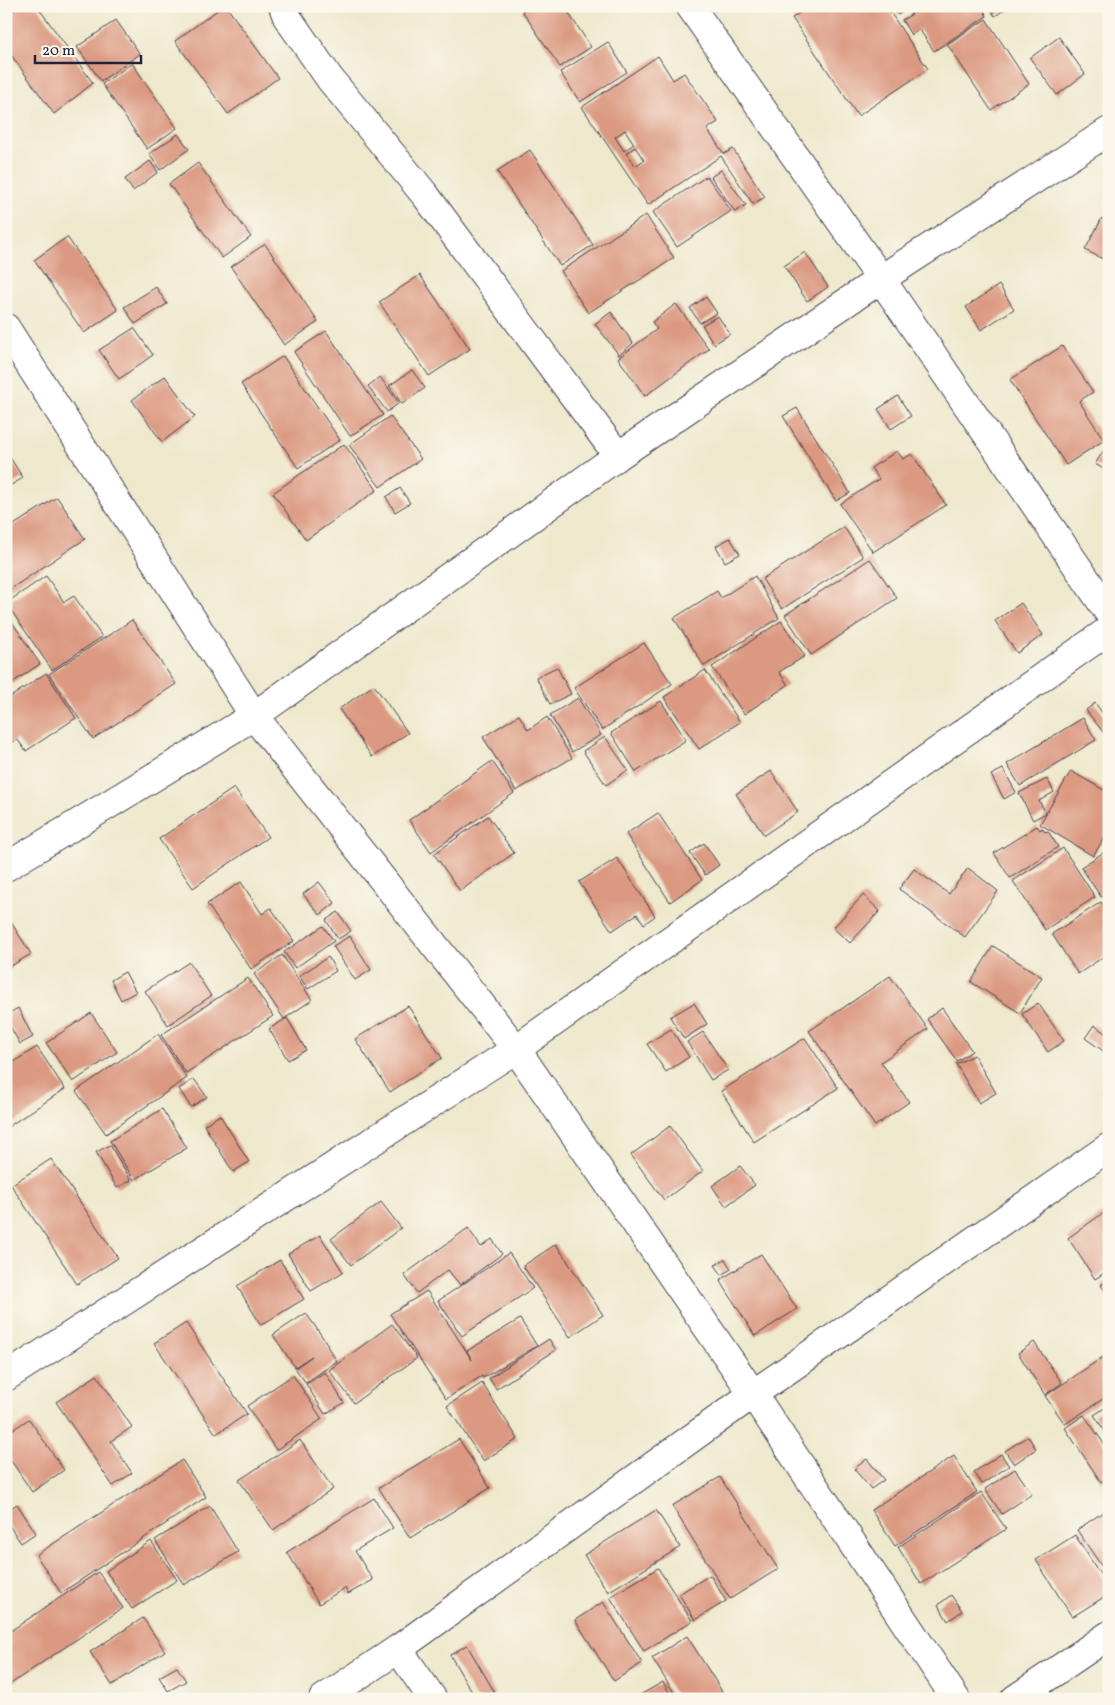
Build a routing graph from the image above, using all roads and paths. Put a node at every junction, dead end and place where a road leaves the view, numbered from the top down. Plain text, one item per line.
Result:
1 (283, 6) edge
2 (690, 6) edge
3 (1109, 132) edge
4 (881, 279) junction
5 (6, 328) edge
6 (618, 456) junction
7 (1109, 613) edge
8 (1109, 630) edge
9 (254, 716) junction
10 (10, 857) edge
11 (516, 1049) junction
12 (1109, 1147) edge
13 (6, 1377) edge
14 (753, 1394) junction
15 (1109, 1635) edge
16 (398, 1649) junction
17 (323, 1699) edge
18 (433, 1699) edge
19 (956, 1699) edge
20 (1014, 1699) edge

1 - 6 street
2 - 4 street
3 - 4 street
4 - 6 street
4 - 7 street
5 - 9 street
6 - 9 street
8 - 11 street
9 - 10 street
9 - 11 street
11 - 13 street
11 - 14 street
12 - 14 street
14 - 16 street
14 - 19 street
15 - 20 street
16 - 17 street
16 - 18 street

